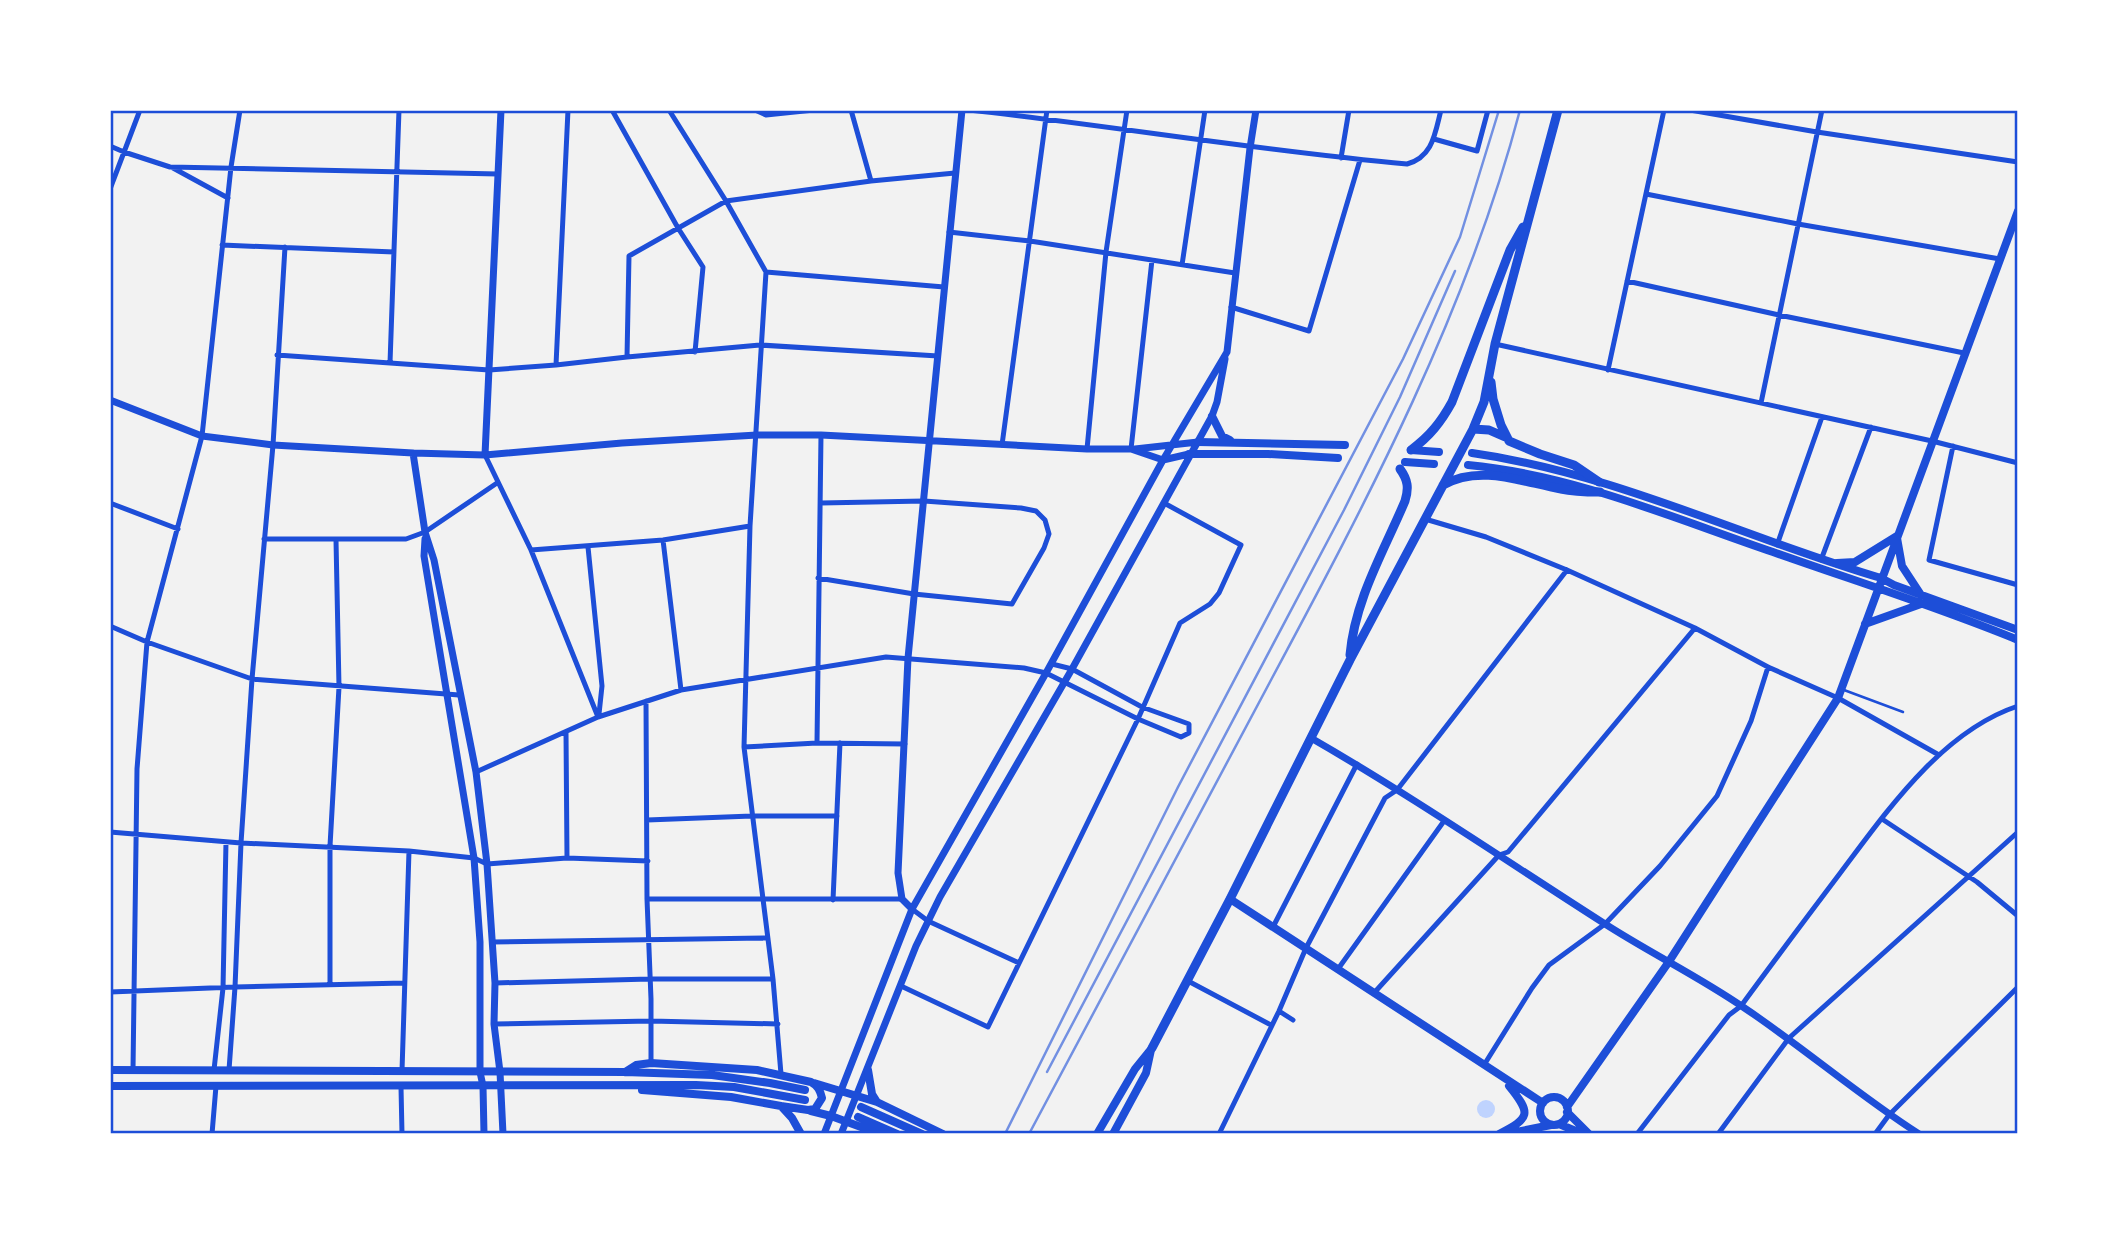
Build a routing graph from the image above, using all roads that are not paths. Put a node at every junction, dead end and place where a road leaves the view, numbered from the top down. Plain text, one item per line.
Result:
1 (140, 110) edge
2 (240, 110) edge
3 (400, 110) edge
4 (501, 110) edge
5 (568, 110) edge
6 (612, 110) edge
7 (670, 110) edge
8 (755, 110) edge
9 (814, 110) edge
10 (851, 110) edge
11 (962, 110) edge
12 (969, 110) edge
13 (1047, 110) edge
14 (1127, 110) edge
15 (1205, 110) edge
16 (1256, 110) edge
17 (1349, 110) edge
18 (1441, 110) edge
19 (1488, 110) edge
20 (1558, 110) edge
21 (1664, 110) edge
22 (1690, 110) edge
23 (1822, 110) edge
24 (1046, 118) junction
25 (1125, 128) junction
26 (1817, 132) junction
27 (1434, 139) junction
28 (1201, 140) junction
29 (110, 146) edge
30 (1250, 148) junction
31 (124, 152) junction
32 (1341, 158) junction
33 (1360, 160) junction
34 (2018, 162) edge
35 (170, 167) junction
36 (231, 167) junction
37 (397, 172) junction
38 (955, 173) junction
39 (498, 174) junction
40 (871, 181) junction
41 (110, 188) edge
42 (1646, 194) junction
43 (228, 198) junction
44 (726, 201) junction
45 (2018, 211) edge
46 (1531, 213) junction
47 (1798, 224) junction
48 (678, 229) junction
49 (949, 232) junction
50 (1030, 241) junction
51 (222, 245) junction
52 (285, 247) junction
53 (394, 252) junction
54 (1106, 253) junction
55 (2000, 259) junction
56 (1152, 260) junction
57 (1182, 265) junction
58 (766, 272) junction
59 (1235, 273) junction
60 (1627, 281) junction
61 (944, 287) junction
62 (1231, 307) junction
63 (1779, 315) junction
64 (1495, 344) junction
65 (760, 345) junction
66 (695, 352) junction
67 (1227, 352) junction
68 (1964, 353) junction
69 (277, 355) junction
70 (938, 356) junction
71 (627, 357) junction
72 (390, 363) junction
73 (556, 365) junction
74 (489, 370) junction
75 (1608, 370) junction
76 (1490, 374) junction
77 (110, 400) edge
78 (1761, 403) junction
79 (1212, 416) junction
80 (1822, 417) junction
81 (1871, 427) junction
82 (1472, 429) junction
83 (757, 435) junction
84 (821, 435) junction
85 (202, 436) junction
86 (929, 440) junction
87 (1509, 440) junction
88 (1932, 441) junction
89 (1198, 442) junction
90 (1233, 442) junction
91 (272, 445) junction
92 (1002, 445) junction
93 (1173, 445) junction
94 (1345, 445) dead end
95 (1953, 446) junction
96 (1087, 449) junction
97 (1131, 449) junction
98 (1410, 450) joint
99 (1438, 452) dead end
100 (413, 453) junction
101 (1472, 453) dead end
102 (1189, 454) junction
103 (485, 455) junction
104 (1338, 458) dead end
105 (1163, 460) junction
106 (2018, 463) edge
107 (1434, 464) dead end
108 (1403, 466) joint
109 (1468, 466) dead end
110 (497, 482) junction
111 (1599, 482) junction
112 (1441, 486) junction
113 (1600, 492) junction
114 (925, 501) junction
115 (110, 503) edge
116 (821, 503) junction
117 (1164, 503) junction
118 (1425, 519) junction
119 (750, 526) junction
120 (178, 529) junction
121 (425, 532) junction
122 (1897, 536) junction
123 (264, 539) junction
124 (336, 540) junction
125 (663, 540) junction
126 (1777, 545) junction
127 (587, 547) junction
128 (531, 550) junction
129 (1826, 561) junction
130 (1567, 570) junction
131 (1878, 577) junction
132 (818, 578) junction
133 (1869, 585) junction
134 (2018, 585) edge
135 (1879, 588) junction
136 (915, 594) junction
137 (1921, 599) junction
138 (1865, 624) junction
139 (110, 626) edge
140 (1695, 628) junction
141 (2018, 630) edge
142 (2018, 640) edge
143 (147, 642) junction
144 (908, 658) junction
145 (1350, 660) junction
146 (1052, 664) junction
147 (1768, 667) junction
148 (818, 669) junction
149 (1072, 669) junction
150 (1046, 673) junction
151 (252, 679) junction
152 (745, 681) junction
153 (1063, 683) junction
154 (339, 687) junction
155 (681, 690) junction
156 (448, 694) junction
157 (1840, 694) junction
158 (460, 695) junction
159 (646, 701) junction
160 (2018, 706) edge
161 (1142, 707) junction
162 (1903, 712) dead end
163 (598, 717) junction
164 (1138, 719) junction
165 (566, 732) junction
166 (1311, 738) junction
167 (817, 743) junction
168 (841, 743) junction
169 (905, 744) junction
170 (744, 747) junction
171 (1938, 755) junction
172 (1357, 764) junction
173 (475, 772) junction
174 (1397, 790) junction
175 (752, 816) junction
176 (837, 816) junction
177 (1882, 819) junction
178 (647, 820) junction
179 (1444, 821) junction
180 (110, 832) edge
181 (2018, 832) edge
182 (136, 834) junction
183 (226, 842) junction
184 (241, 843) junction
185 (330, 846) junction
186 (409, 851) junction
187 (1499, 855) junction
188 (474, 858) junction
189 (567, 858) junction
190 (648, 860) junction
191 (488, 864) junction
192 (1967, 876) junction
193 (647, 899) junction
194 (902, 899) junction
195 (1230, 899) junction
196 (762, 900) junction
197 (833, 900) junction
198 (912, 909) junction
199 (2018, 916) edge
200 (928, 921) junction
201 (1605, 924) junction
202 (1273, 927) junction
203 (648, 938) junction
204 (768, 938) junction
205 (492, 942) junction
206 (1306, 948) junction
207 (1019, 963) junction
208 (1668, 963) junction
209 (1338, 969) junction
210 (650, 979) junction
211 (773, 979) junction
212 (1188, 981) junction
213 (404, 983) junction
214 (495, 983) junction
215 (330, 985) junction
216 (901, 986) junction
217 (235, 987) junction
218 (2018, 987) edge
219 (223, 988) junction
220 (135, 991) junction
221 (110, 992) edge
222 (1374, 993) junction
223 (1741, 1006) junction
224 (1279, 1011) junction
225 (1293, 1020) dead end
226 (651, 1021) junction
227 (494, 1024) junction
228 (778, 1024) junction
229 (1271, 1025) junction
230 (1789, 1038) junction
231 (1152, 1048) junction
232 (651, 1063) junction
233 (1484, 1065) junction
234 (110, 1070) edge
235 (134, 1070) junction
236 (214, 1070) junction
237 (229, 1070) junction
238 (868, 1070) junction
239 (402, 1071) junction
240 (480, 1072) junction
241 (500, 1072) junction
242 (625, 1072) junction
243 (781, 1074) junction
244 (1505, 1080) junction
245 (811, 1082) junction
246 (626, 1085) junction
247 (110, 1086) edge
248 (216, 1086) junction
249 (483, 1086) junction
250 (500, 1086) junction
251 (401, 1087) junction
252 (841, 1092) junction
253 (858, 1096) junction
254 (877, 1102) junction
255 (1543, 1103) junction
256 (780, 1106) junction
257 (1567, 1109) junction
258 (808, 1110) junction
259 (1889, 1115) junction
260 (831, 1116) junction
261 (847, 1122) junction
262 (1102, 1122) junction
263 (1556, 1125) junction
264 (212, 1134) edge
265 (402, 1134) edge
266 (484, 1134) edge
267 (503, 1134) edge
268 (801, 1134) edge
269 (824, 1134) edge
270 (841, 1134) edge
271 (869, 1134) edge
272 (878, 1134) edge
273 (897, 1134) edge
274 (922, 1134) edge
275 (943, 1134) edge
276 (1092, 1134) edge
277 (1097, 1134) edge
278 (1113, 1134) edge
279 (1219, 1134) edge
280 (1499, 1134) edge
281 (1506, 1134) edge
282 (1583, 1134) edge
283 (1589, 1134) edge
284 (1637, 1134) edge
285 (1717, 1134) edge
286 (1875, 1134) edge
287 (1919, 1134) edge

1 - 31 street
2 - 36 street
3 - 37 street
4 - 39 street
5 - 73 street
6 - 48 street
7 - 44 street
8 - 9 street
10 - 40 street
11 - 38 street
12 - 24 street
13 - 24 street
14 - 25 street
15 - 28 street
16 - 30 street
17 - 32 street
18 - 27 street
19 - 27 street
20 - 46 main road
21 - 42 street
22 - 26 street
23 - 26 street
24 - 25 street
24 - 50 street
25 - 28 street
25 - 54 street
26 - 34 street
26 - 47 street
27 - 33 street
28 - 30 street
28 - 57 street
29 - 31 street
30 - 32 street
30 - 59 street
31 - 35 street
31 - 41 street
32 - 33 street
33 - 62 street
35 - 36 street
35 - 43 street
36 - 37 street
36 - 43 street
37 - 39 street
37 - 53 street
38 - 40 street
38 - 49 street
39 - 74 street
40 - 44 street
42 - 47 street
42 - 60 street
43 - 51 street
44 - 48 street
44 - 58 street
45 - 55 main road
46 - 64 main road
46 - 98 main road
47 - 55 street
47 - 63 street
48 - 66 street
48 - 71 street
49 - 50 street
49 - 61 street
50 - 54 street
50 - 92 street
51 - 52 street
51 - 85 street
52 - 53 street
52 - 69 street
53 - 72 street
54 - 56 street
54 - 96 street
55 - 68 main road
56 - 57 street
56 - 97 street
57 - 59 street
58 - 61 street
58 - 65 street
59 - 62 street
60 - 63 street
60 - 75 street
61 - 70 street
62 - 67 street
63 - 68 street
63 - 78 street
64 - 75 street
64 - 76 main road
65 - 66 street
65 - 70 street
65 - 83 street
66 - 71 street
67 - 79 street
67 - 93 street
68 - 88 main road
69 - 72 street
69 - 91 street
70 - 86 street
71 - 73 street
72 - 74 street
73 - 74 street
74 - 103 street
75 - 78 street
76 - 82 main road
76 - 87 main road
77 - 85 street
78 - 80 street
79 - 89 street
79 - 90 main road
80 - 81 street
80 - 126 street
81 - 88 street
81 - 129 street
82 - 87 main road
82 - 112 main road
83 - 84 street
83 - 103 street
83 - 119 street
84 - 86 street
84 - 116 street
85 - 91 street
85 - 120 street
86 - 92 street
86 - 114 street
87 - 111 main road
88 - 95 street
88 - 122 main road
89 - 90 main road
89 - 93 street
89 - 102 street
90 - 94 main road
91 - 100 street
91 - 123 street
92 - 96 street
93 - 97 street
93 - 105 street
95 - 106 street
95 - 134 street
96 - 97 street
97 - 105 street
98 - 99 main road
100 - 103 street
100 - 121 street
101 - 111 main road
102 - 104 main road
102 - 105 street
102 - 117 street
103 - 110 street
105 - 146 street
107 - 108 main road
108 - 145 main road
109 - 113 main road
110 - 121 street
110 - 128 street
111 - 126 main road
112 - 113 main road
112 - 118 main road
113 - 133 main road
114 - 116 street
114 - 136 street
114 - 136 street
115 - 120 street
116 - 132 street
117 - 149 street
117 - 161 street
118 - 130 street
118 - 145 main road
119 - 125 street
119 - 152 street
120 - 143 street
121 - 124 street
121 - 156 street
121 - 158 street
122 - 129 main road
122 - 131 main road
122 - 137 main road
123 - 124 street
123 - 151 street
124 - 154 street
125 - 127 street
125 - 155 street
126 - 129 main road
127 - 128 street
127 - 163 street
128 - 163 street
129 - 131 main road
130 - 140 street
130 - 174 street
131 - 133 main road
131 - 135 main road
131 - 137 main road
132 - 136 street
132 - 148 street
133 - 135 main road
135 - 137 main road
135 - 138 main road
136 - 144 street
137 - 138 main road
137 - 141 main road
137 - 142 main road
138 - 157 main road
139 - 143 street
140 - 147 street
140 - 187 street
143 - 151 street
143 - 182 street
144 - 148 street
144 - 150 street
144 - 169 street
145 - 166 main road
146 - 149 street
146 - 150 street
147 - 157 street
147 - 201 street
148 - 152 street
148 - 167 street
149 - 153 street
149 - 161 street
150 - 153 street
150 - 198 street
151 - 154 street
151 - 184 street
152 - 155 street
152 - 170 street
153 - 164 street
153 - 200 street
154 - 156 street
154 - 185 street
155 - 159 street
156 - 158 street
156 - 188 street
157 - 162 lane
157 - 171 street
157 - 208 main road
158 - 173 street
159 - 163 street
159 - 178 street
160 - 171 street
161 - 164 street
161 - 164 street
163 - 165 street
164 - 207 street
165 - 173 street
165 - 189 street
166 - 172 street
166 - 195 main road
167 - 168 street
167 - 170 street
168 - 169 street
168 - 176 street
169 - 194 street
170 - 175 street
171 - 177 street
172 - 174 street
172 - 202 street
173 - 191 street
174 - 179 street
174 - 206 street
175 - 176 street
175 - 178 street
175 - 196 street
176 - 197 street
177 - 192 street
177 - 223 street
178 - 190 street
179 - 187 street
179 - 209 street
180 - 182 street
181 - 192 street
182 - 183 street
182 - 220 street
183 - 184 street
183 - 219 street
184 - 185 street
184 - 217 street
185 - 186 street
185 - 215 street
186 - 188 street
186 - 213 street
187 - 201 street
187 - 222 street
188 - 191 street
188 - 240 street
189 - 190 street
189 - 191 street
190 - 193 street
191 - 205 street
192 - 199 street
192 - 230 street
193 - 196 street
193 - 203 street
194 - 197 street
194 - 198 street
195 - 202 main road
195 - 212 main road
196 - 197 street
196 - 204 street
198 - 200 street
198 - 252 street
200 - 207 street
200 - 216 street
201 - 208 street
201 - 233 street
202 - 206 main road
203 - 204 street
203 - 205 street
203 - 210 street
204 - 211 street
205 - 214 street
206 - 209 main road
206 - 224 street
207 - 216 street
208 - 223 street
208 - 257 main road
209 - 222 main road
210 - 211 street
210 - 214 street
210 - 226 street
211 - 228 street
212 - 229 street
212 - 231 main road
213 - 215 street
213 - 239 street
214 - 227 street
215 - 217 street
216 - 238 street
217 - 219 street
217 - 237 street
218 - 259 street
219 - 220 street
219 - 236 street
220 - 221 street
220 - 235 street
222 - 233 main road
223 - 230 street
223 - 284 street
224 - 225 street
224 - 229 street
226 - 227 street
226 - 228 street
226 - 232 street
227 - 241 street
228 - 243 street
229 - 279 street
230 - 259 street
230 - 285 street
231 - 262 main road
231 - 278 main road
232 - 242 main road
232 - 243 main road
233 - 244 main road
234 - 235 main road
235 - 236 main road
236 - 237 main road
237 - 239 main road
238 - 253 street
238 - 254 main road
239 - 240 main road
240 - 241 main road
240 - 249 street
241 - 242 main road
241 - 250 street
242 - 246 main road
243 - 245 main road
244 - 255 main road
244 - 280 main road
245 - 252 main road
245 - 258 main road
246 - 250 main road
246 - 256 main road
247 - 248 main road
248 - 251 main road
248 - 264 street
249 - 250 main road
249 - 251 main road
249 - 266 street
250 - 267 street
251 - 265 street
252 - 253 main road
252 - 260 street
253 - 254 main road
253 - 261 street
254 - 275 main road
255 - 257 main road
255 - 263 main road
256 - 258 main road
256 - 268 main road
257 - 263 main road
257 - 283 main road
258 - 260 main road
259 - 286 street
259 - 287 street
260 - 261 main road
260 - 269 street
261 - 270 street
261 - 272 main road
262 - 276 main road
262 - 277 main road
263 - 281 main road
263 - 282 main road
271 - 272 main road
273 - 274 main road

